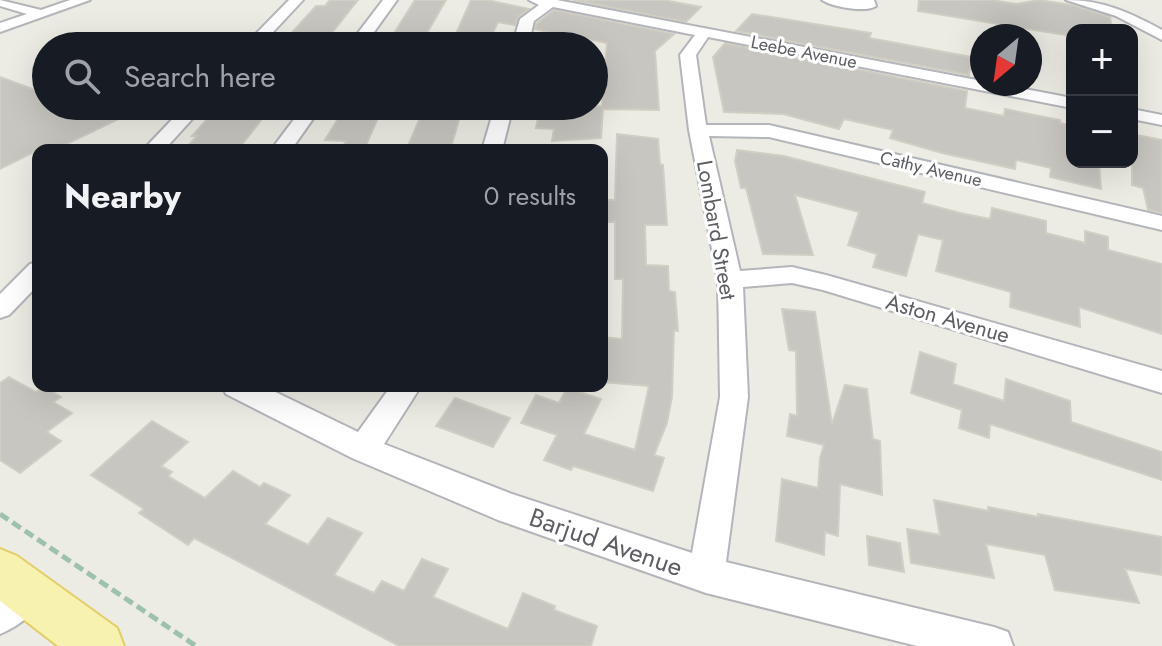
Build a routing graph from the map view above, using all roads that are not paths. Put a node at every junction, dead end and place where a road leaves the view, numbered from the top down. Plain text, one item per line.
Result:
1 (83, 0) edge
2 (296, 0) edge
3 (390, 0) edge
4 (829, 0) edge
5 (867, 0) edge
6 (1073, 0) edge
7 (0, 2) edge
8 (543, 2) edge
9 (41, 14) junction
10 (0, 28) edge
11 (265, 32) edge
12 (366, 32) edge
13 (524, 32) edge
14 (704, 33) junction
15 (1162, 36) edge
16 (1066, 102) edge
17 (1138, 115) edge
18 (182, 120) edge
19 (303, 120) edge
20 (500, 120) edge
21 (1162, 120) edge
22 (698, 130) junction
23 (159, 144) edge
24 (285, 144) edge
25 (494, 144) edge
26 (1162, 223) edge
27 (32, 278) edge
28 (730, 280) junction
29 (4, 301) edge
30 (1162, 382) edge
31 (248, 392) edge
32 (403, 392) edge
33 (363, 449) junction
34 (706, 575) junction
35 (9, 593) edge
36 (99, 646) edge
37 (994, 646) edge

1 - 9 street
2 - 11 street
3 - 12 street
4 - 5 street
6 - 15 street
7 - 9 street
8 - 13 street
8 - 14 street, Leebe Avenue
9 - 10 street
14 - 16 street, Leebe Avenue
14 - 22 street, Lombard Street
17 - 21 street
18 - 23 street
19 - 24 street
20 - 25 street
22 - 26 street, Cathy Avenue
22 - 28 street, Lombard Street
27 - 29 street
28 - 30 street, Aston Avenue
28 - 34 street, Lombard Street
31 - 33 street, Barjud Avenue
32 - 33 street
33 - 34 street, Barjud Avenue
34 - 37 street, Barjud Avenue
35 - 36 main road

